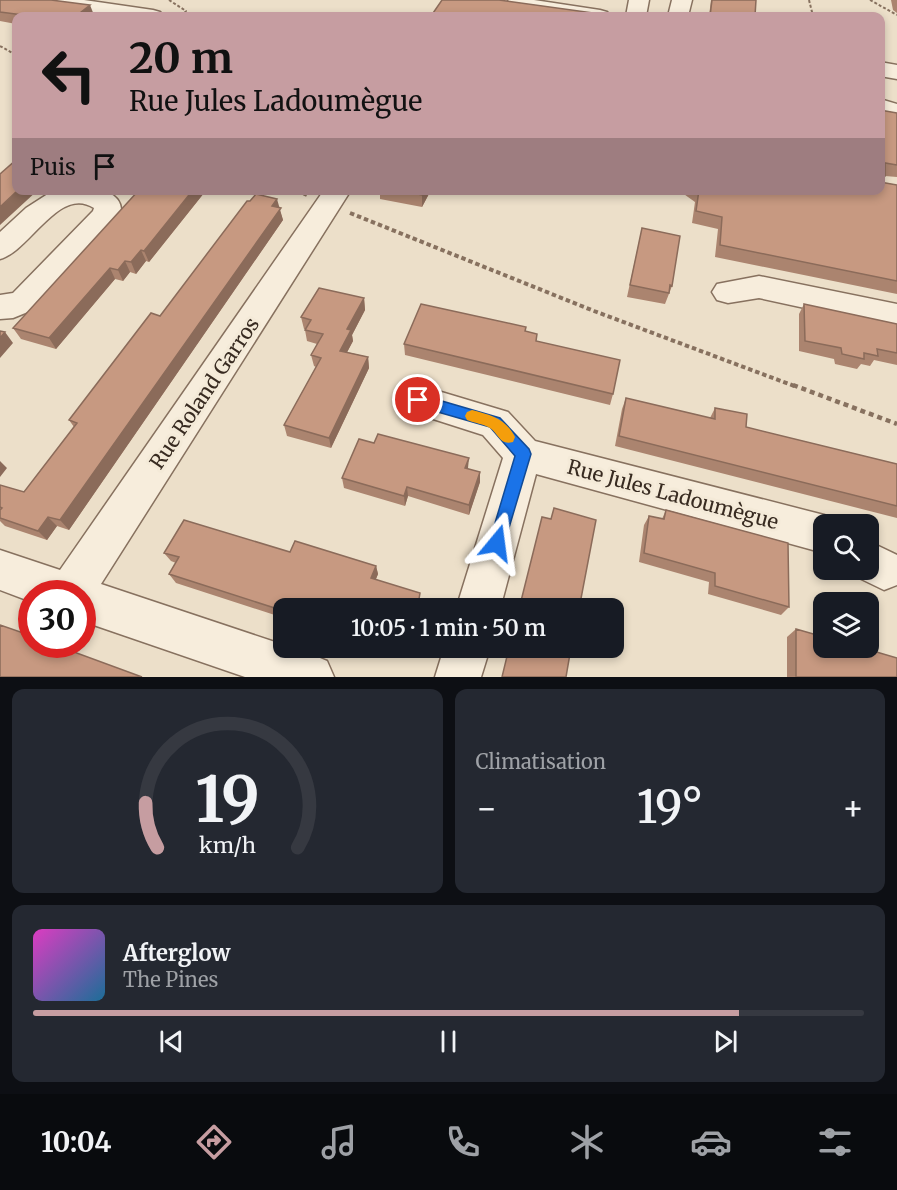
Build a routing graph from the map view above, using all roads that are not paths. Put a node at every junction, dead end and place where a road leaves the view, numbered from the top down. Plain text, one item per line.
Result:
1 (43, 0) edge
2 (518, 0) edge
3 (126, 12) edge
4 (570, 12) edge
5 (66, 195) edge
6 (96, 195) edge
7 (334, 198) edge
8 (0, 249) edge
9 (728, 292) dead end
10 (0, 307) edge
11 (897, 316) edge
12 (418, 400) dead end
13 (523, 454) junction
14 (813, 531) edge
15 (0, 570) edge
16 (28, 580) edge
17 (77, 580) edge
18 (481, 598) edge
19 (96, 604) edge
20 (464, 658) edge
21 (310, 677) edge
22 (458, 677) edge

1 - 3 street
2 - 4 street
5 - 8 street
6 - 10 street
7 - 17 street, Rue Roland Garros
9 - 11 street
12 - 13 street
13 - 14 street, Rue Jules Ladoumègue
13 - 18 street
15 - 16 street, Rue Roland Garros
19 - 21 street
20 - 22 street

